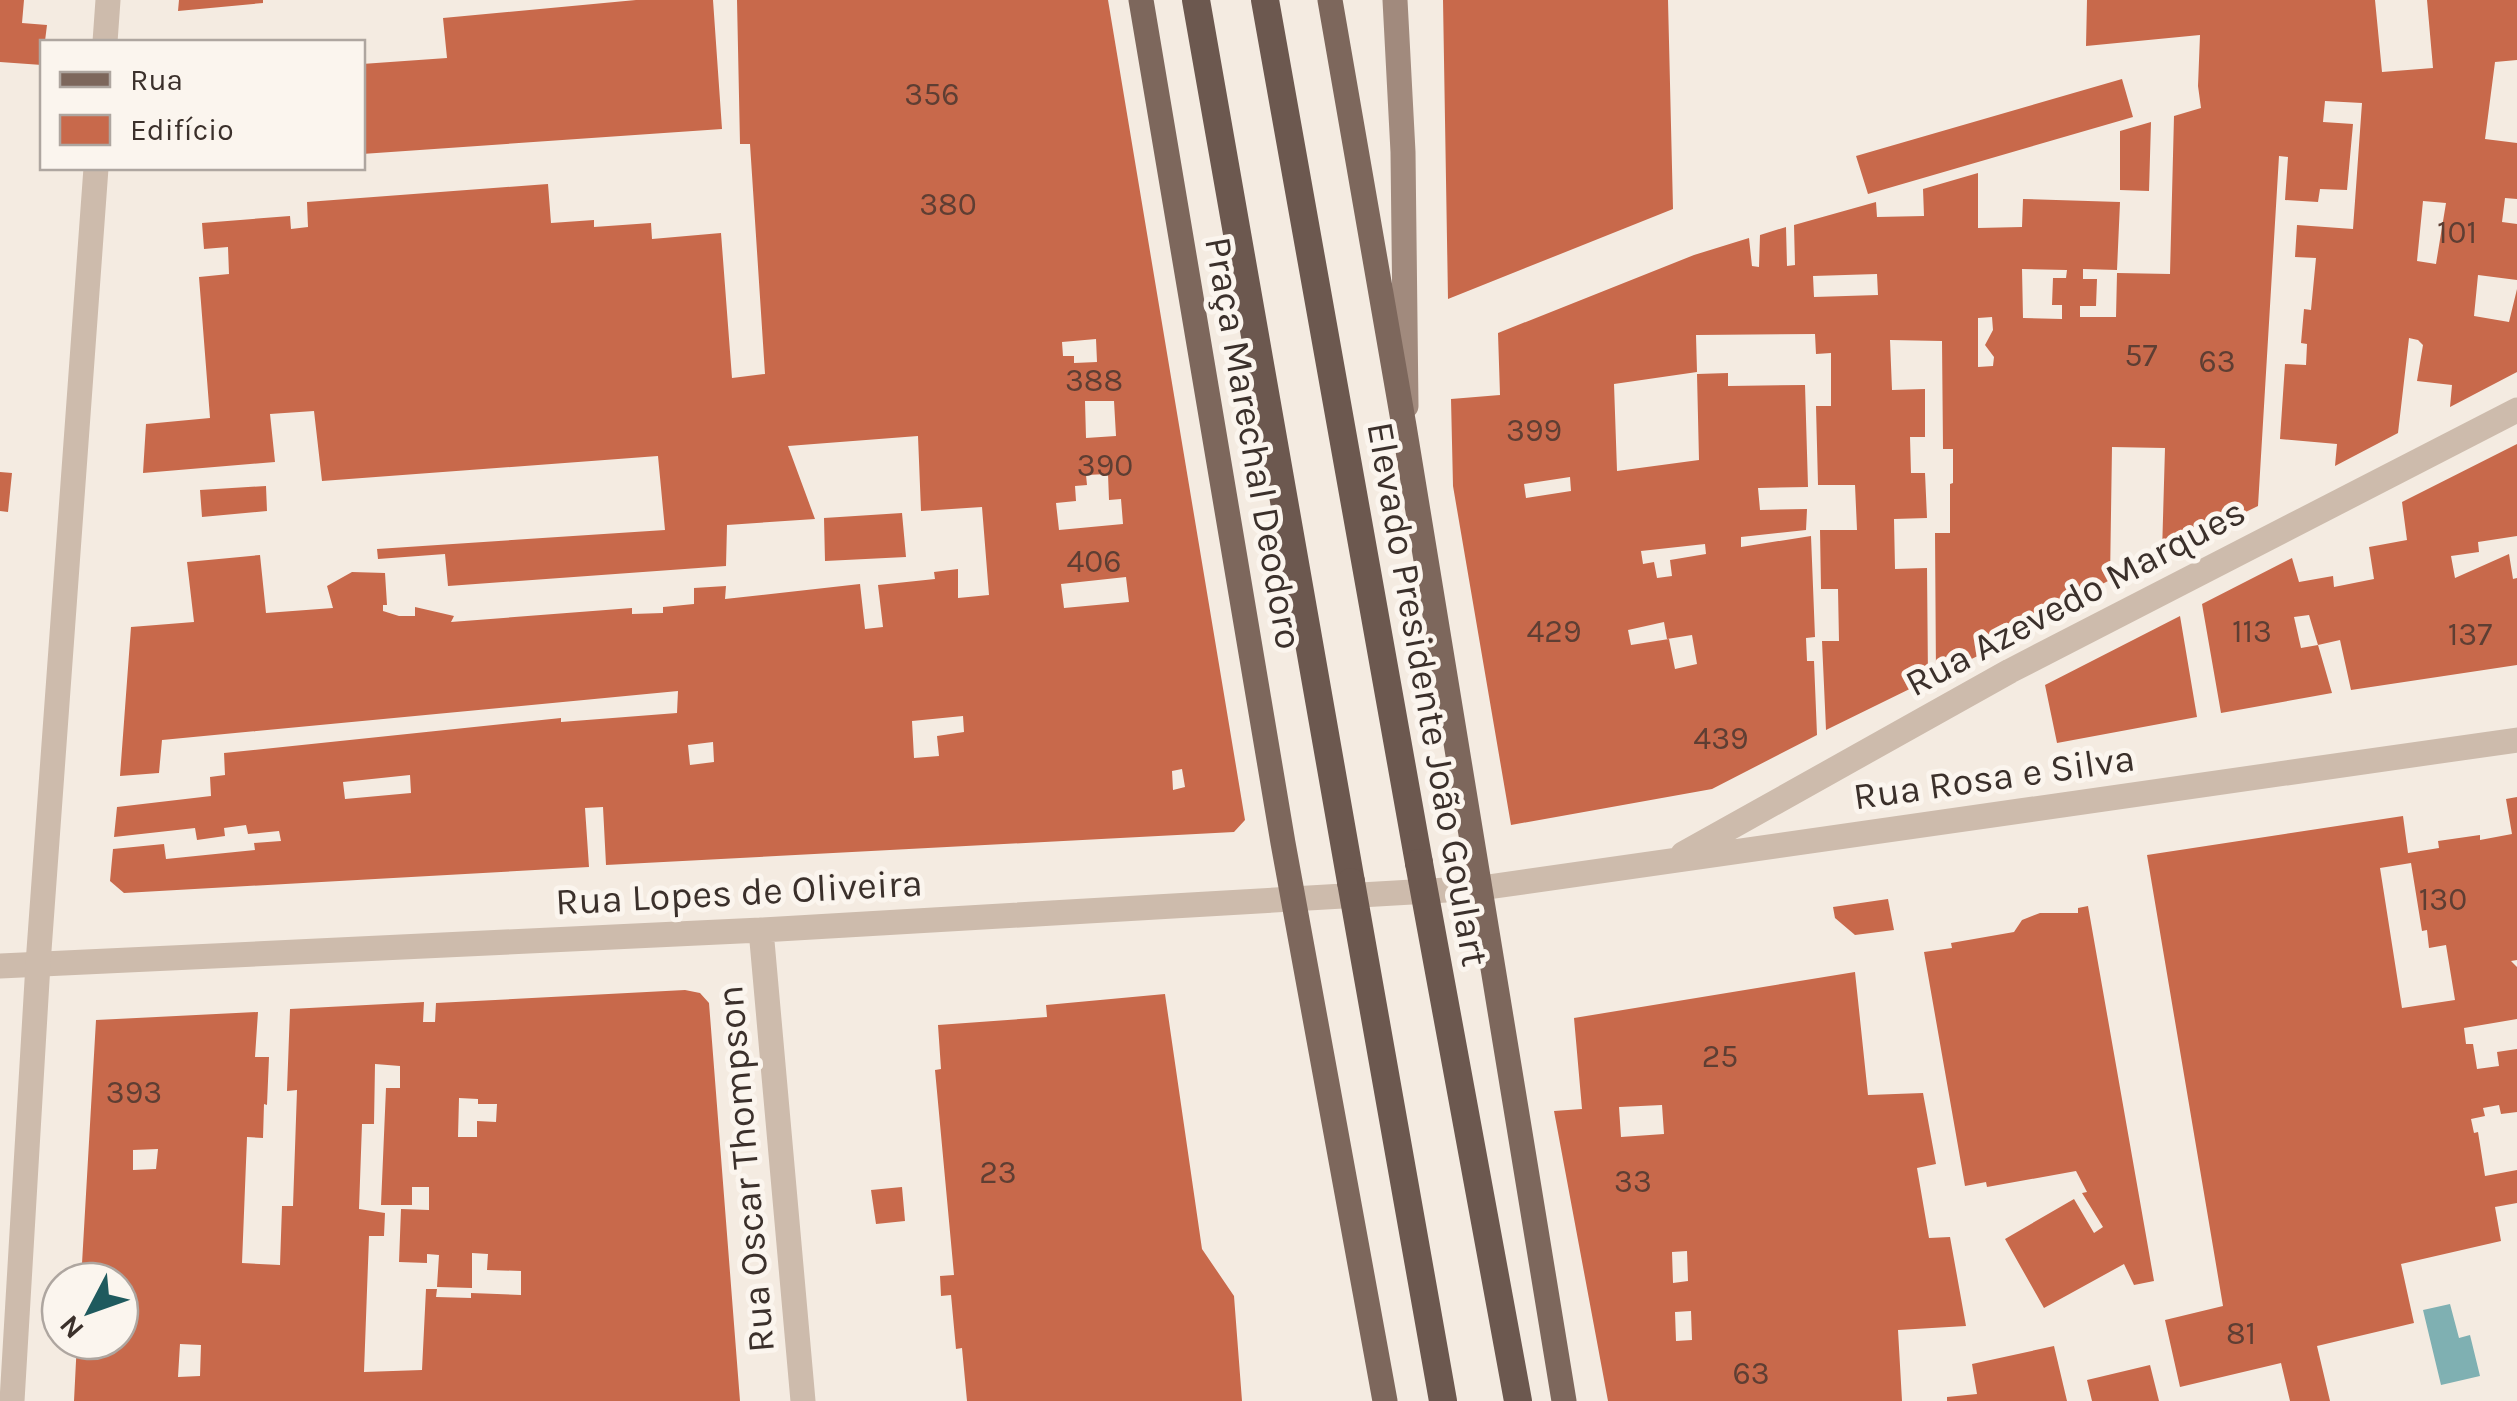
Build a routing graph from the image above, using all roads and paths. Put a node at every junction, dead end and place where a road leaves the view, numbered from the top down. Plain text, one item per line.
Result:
1 (108, 0) edge
2 (1141, 0) edge
3 (1196, 0) edge
4 (1265, 0) edge
5 (1330, 0) edge
6 (1395, 0) edge
7 (104, 40) edge
8 (96, 170) edge
9 (2517, 410) edge
10 (1404, 426) junction
11 (2517, 740) edge
12 (1672, 860) junction
13 (1481, 888) junction
14 (1294, 898) junction
15 (761, 930) junction
16 (38, 964) junction
17 (0, 966) edge
18 (12, 1401) edge
19 (803, 1401) edge
20 (1385, 1401) edge
21 (1442, 1401) edge
22 (1518, 1401) edge
23 (1564, 1401) edge

1 - 7 street
2 - 14 main road, Praça Marechal Deodoro
3 - 21 highway, bridge
4 - 22 highway, Elevado Presidente João Goulart, bridge
5 - 10 main road
6 - 10 main road
8 - 16 street
9 - 12 street, Rua Azevedo Marques
10 - 13 main road
11 - 12 street, Rua Rosa e Silva
12 - 13 street, Rua Rosa e Silva
13 - 14 street, Rua Lopes de Oliveira
13 - 23 main road
14 - 15 street, Rua Lopes de Oliveira
14 - 20 main road, Praça Marechal Deodoro
15 - 16 street, Rua Lopes de Oliveira
15 - 19 street, Rua Oscar Thompson
16 - 17 street, Rua Lopes de Oliveira
16 - 18 street

